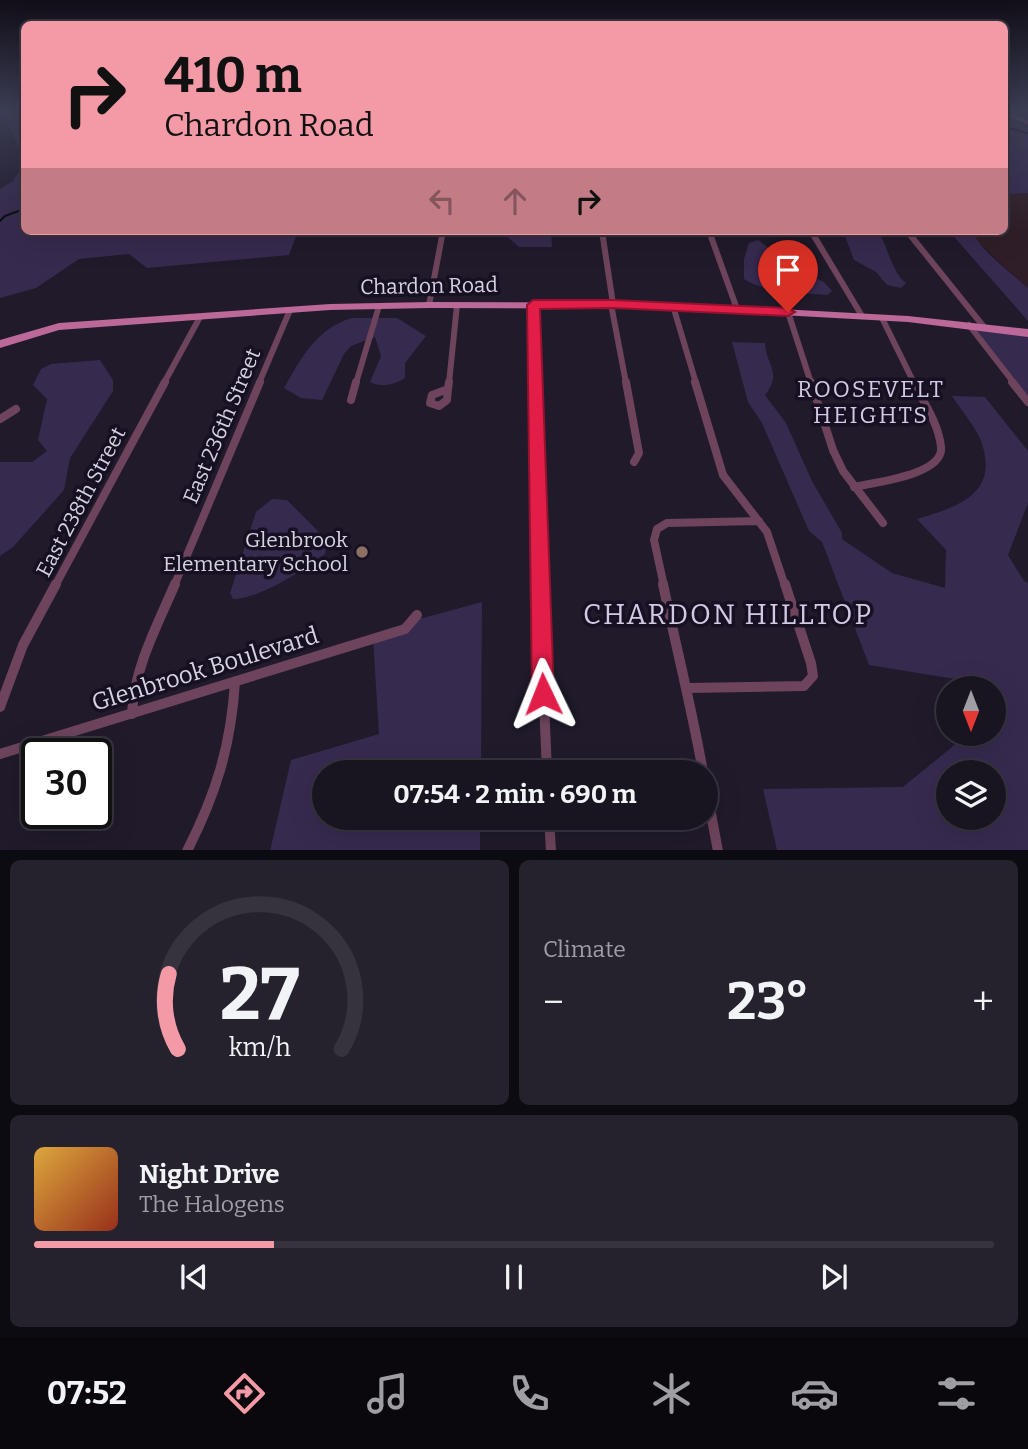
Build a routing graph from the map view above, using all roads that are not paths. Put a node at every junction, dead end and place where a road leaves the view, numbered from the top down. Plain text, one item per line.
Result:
1 (442, 235) edge
2 (603, 235) edge
3 (710, 235) edge
4 (813, 235) edge
5 (910, 235) edge
6 (612, 304) junction
7 (429, 305) junction
8 (457, 305) junction
9 (533, 305) junction
10 (379, 306) junction
11 (674, 306) junction
12 (737, 309) junction
13 (290, 310) junction
14 (788, 312) junction
15 (862, 316) junction
16 (200, 317) junction
17 (882, 318) junction
18 (969, 325) junction
19 (985, 327) junction
20 (1028, 333) edge
21 (0, 344) edge
22 (448, 389) dead end
23 (351, 400) dead end
24 (1028, 402) edge
25 (16, 409) dead end
26 (0, 419) edge
27 (634, 462) dead end
28 (854, 486) junction
29 (759, 522) junction
30 (883, 523) dead end
31 (417, 615) dead end
32 (235, 682) junction
33 (688, 688) junction
34 (0, 707) edge
35 (132, 714) junction
36 (0, 754) edge
37 (546, 760) edge
38 (701, 760) edge
39 (714, 830) edge
40 (187, 850) edge
41 (718, 850) edge

1 - 7 street
2 - 6 street
3 - 12 street
4 - 15 street
5 - 19 street
6 - 9 main road, Chardon Road
6 - 11 main road, Chardon Road
6 - 27 street
7 - 8 main road, Chardon Road
7 - 10 main road, Chardon Road
8 - 9 main road, Chardon Road
8 - 22 street
9 - 37 street
10 - 13 main road, Chardon Road
10 - 23 street
11 - 12 main road, Chardon Road
11 - 29 street
12 - 14 main road, Chardon Road
13 - 16 main road, Chardon Road
13 - 35 street, East 236th Street
14 - 15 main road, Chardon Road
14 - 28 street
15 - 17 main road, Chardon Road
16 - 21 main road, Chardon Road
16 - 34 street, East 238th Street
17 - 18 main road, Chardon Road
17 - 28 street
18 - 19 main road, Chardon Road
18 - 24 street
19 - 20 main road, Chardon Road
25 - 26 street
28 - 30 street
29 - 33 street
29 - 33 street
31 - 32 street, Glenbrook Boulevard
32 - 35 street, Glenbrook Boulevard
32 - 40 street
33 - 38 street
35 - 36 street, Glenbrook Boulevard
39 - 41 street

